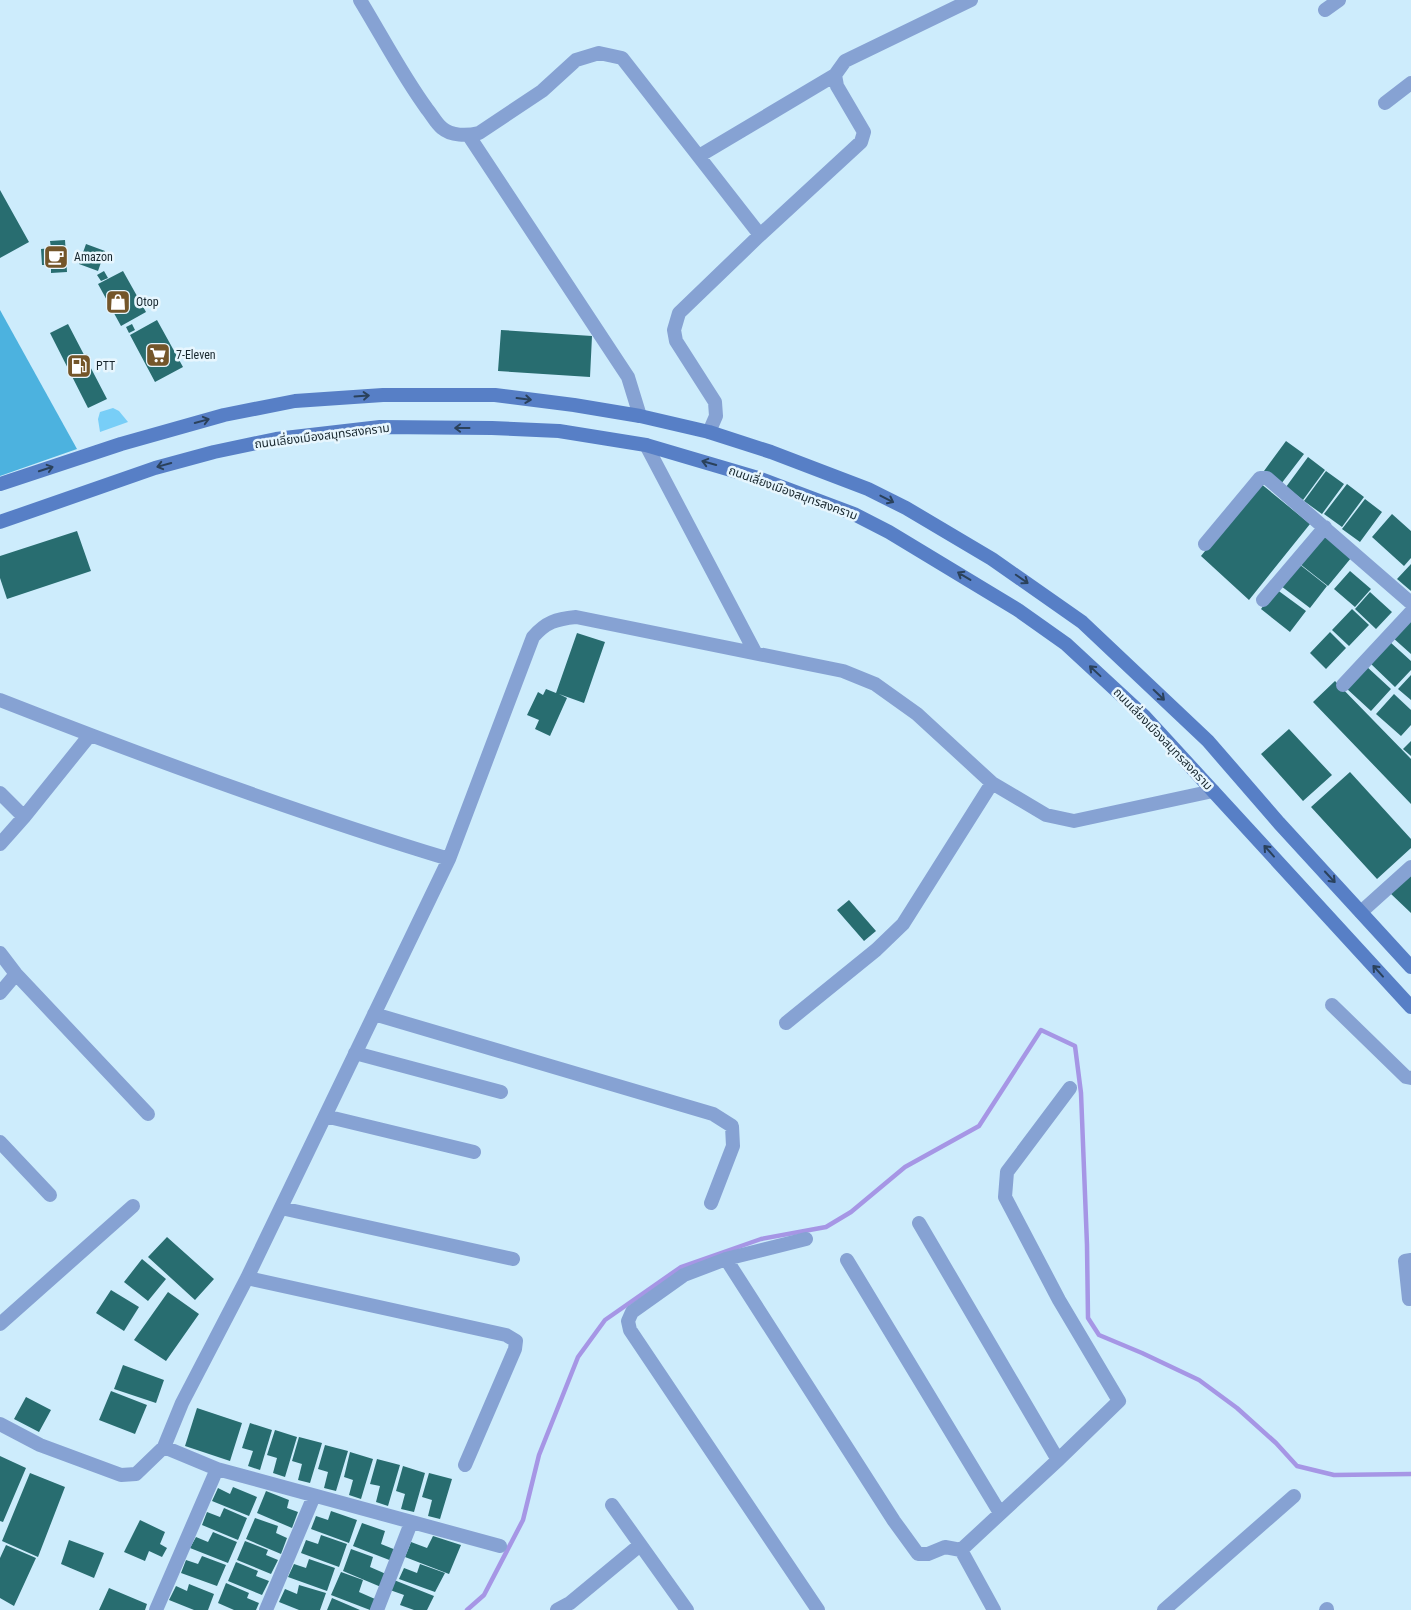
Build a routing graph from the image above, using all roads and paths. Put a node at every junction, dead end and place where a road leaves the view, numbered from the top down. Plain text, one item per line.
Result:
1 (360, 0) edge
2 (971, 0) edge
3 (1339, 0) edge
4 (1325, 10) dead end
5 (835, 75) junction
6 (1411, 83) edge
7 (1385, 102) dead end
8 (469, 136) junction
9 (699, 156) junction
10 (760, 234) junction
11 (640, 416) junction
12 (709, 432) junction
13 (646, 445) junction
14 (0, 484) edge
15 (0, 522) edge
16 (1325, 528) junction
17 (1205, 544) dead end
18 (1263, 600) dead end
19 (1411, 603) edge
20 (1411, 612) edge
21 (755, 652) junction
22 (1343, 685) dead end
23 (0, 700) edge
24 (90, 735) junction
25 (992, 784) junction
26 (1213, 791) junction
27 (0, 793) edge
28 (24, 817) junction
29 (0, 844) edge
30 (449, 858) junction
31 (1411, 867) edge
32 (1361, 912) junction
33 (0, 953) edge
34 (1411, 967) edge
35 (16, 974) junction
36 (0, 993) edge
37 (1332, 1005) dead end
38 (1411, 1007) edge
39 (374, 1014) junction
40 (786, 1023) dead end
41 (355, 1053) junction
42 (1411, 1078) edge
43 (1070, 1088) dead end
44 (501, 1092) dead end
45 (148, 1114) dead end
46 (325, 1116) junction
47 (0, 1142) edge
48 (474, 1152) dead end
49 (50, 1195) dead end
50 (711, 1203) dead end
51 (133, 1206) dead end
52 (281, 1208) junction
53 (919, 1223) dead end
54 (806, 1239) dead end
55 (513, 1259) dead end
56 (726, 1259) junction
57 (847, 1260) dead end
58 (1411, 1260) edge
59 (247, 1278) junction
60 (1409, 1299) dead end
61 (0, 1324) edge
62 (0, 1424) edge
63 (164, 1447) junction
64 (1058, 1460) junction
65 (465, 1465) dead end
66 (217, 1469) junction
67 (314, 1496) junction
68 (1294, 1496) dead end
69 (612, 1505) dead end
70 (1000, 1513) junction
71 (412, 1523) junction
72 (640, 1545) junction
73 (500, 1546) dead end
74 (960, 1550) junction
75 (156, 1610) edge
76 (266, 1610) edge
77 (376, 1610) edge
78 (557, 1610) edge
79 (687, 1610) edge
80 (818, 1610) edge
81 (994, 1610) edge
82 (1164, 1610) edge

1 - 8 street
2 - 5 street
3 - 4 street
5 - 9 street
5 - 10 street
6 - 7 street
8 - 9 street
8 - 11 street
9 - 10 street
10 - 12 street
11 - 12 main road
14 -> 11 main road
12 -> 32 main road
13 -> 15 main road, ถนนเลี่ยงเมืองสมุทรสงคราม
13 - 21 street
26 -> 13 main road, ถนนเลี่ยงเมืองสมุทรสงคราม
16 - 17 street
16 - 18 street
16 - 19 street
20 - 22 street
21 - 25 street
21 - 30 street
23 - 24 street
24 - 28 street
24 - 30 street
25 - 26 street
25 - 40 street
38 -> 26 main road, ถนนเลี่ยงเมืองสมุทรสงคราม
27 - 28 street
28 - 29 street
30 - 39 street
31 - 32 street
32 - 34 main road
33 - 35 street
35 - 36 street
35 - 45 street
37 - 42 street
39 - 41 street
39 - 50 street
41 - 44 street
41 - 46 street
43 - 64 street
46 - 48 street
46 - 52 street
47 - 49 street
51 - 61 street
52 - 55 street
52 - 59 street
53 - 64 street
54 - 56 street
56 - 74 street
56 - 80 street
57 - 70 street
58 - 60 street
59 - 63 street
59 - 65 street
62 - 63 street
63 - 66 street
64 - 70 street
66 - 67 street
66 - 75 street
67 - 71 street
67 - 76 street
68 - 82 street
69 - 72 street
70 - 74 street
71 - 73 street
71 - 77 street
72 - 78 street
72 - 79 street
74 - 81 street

